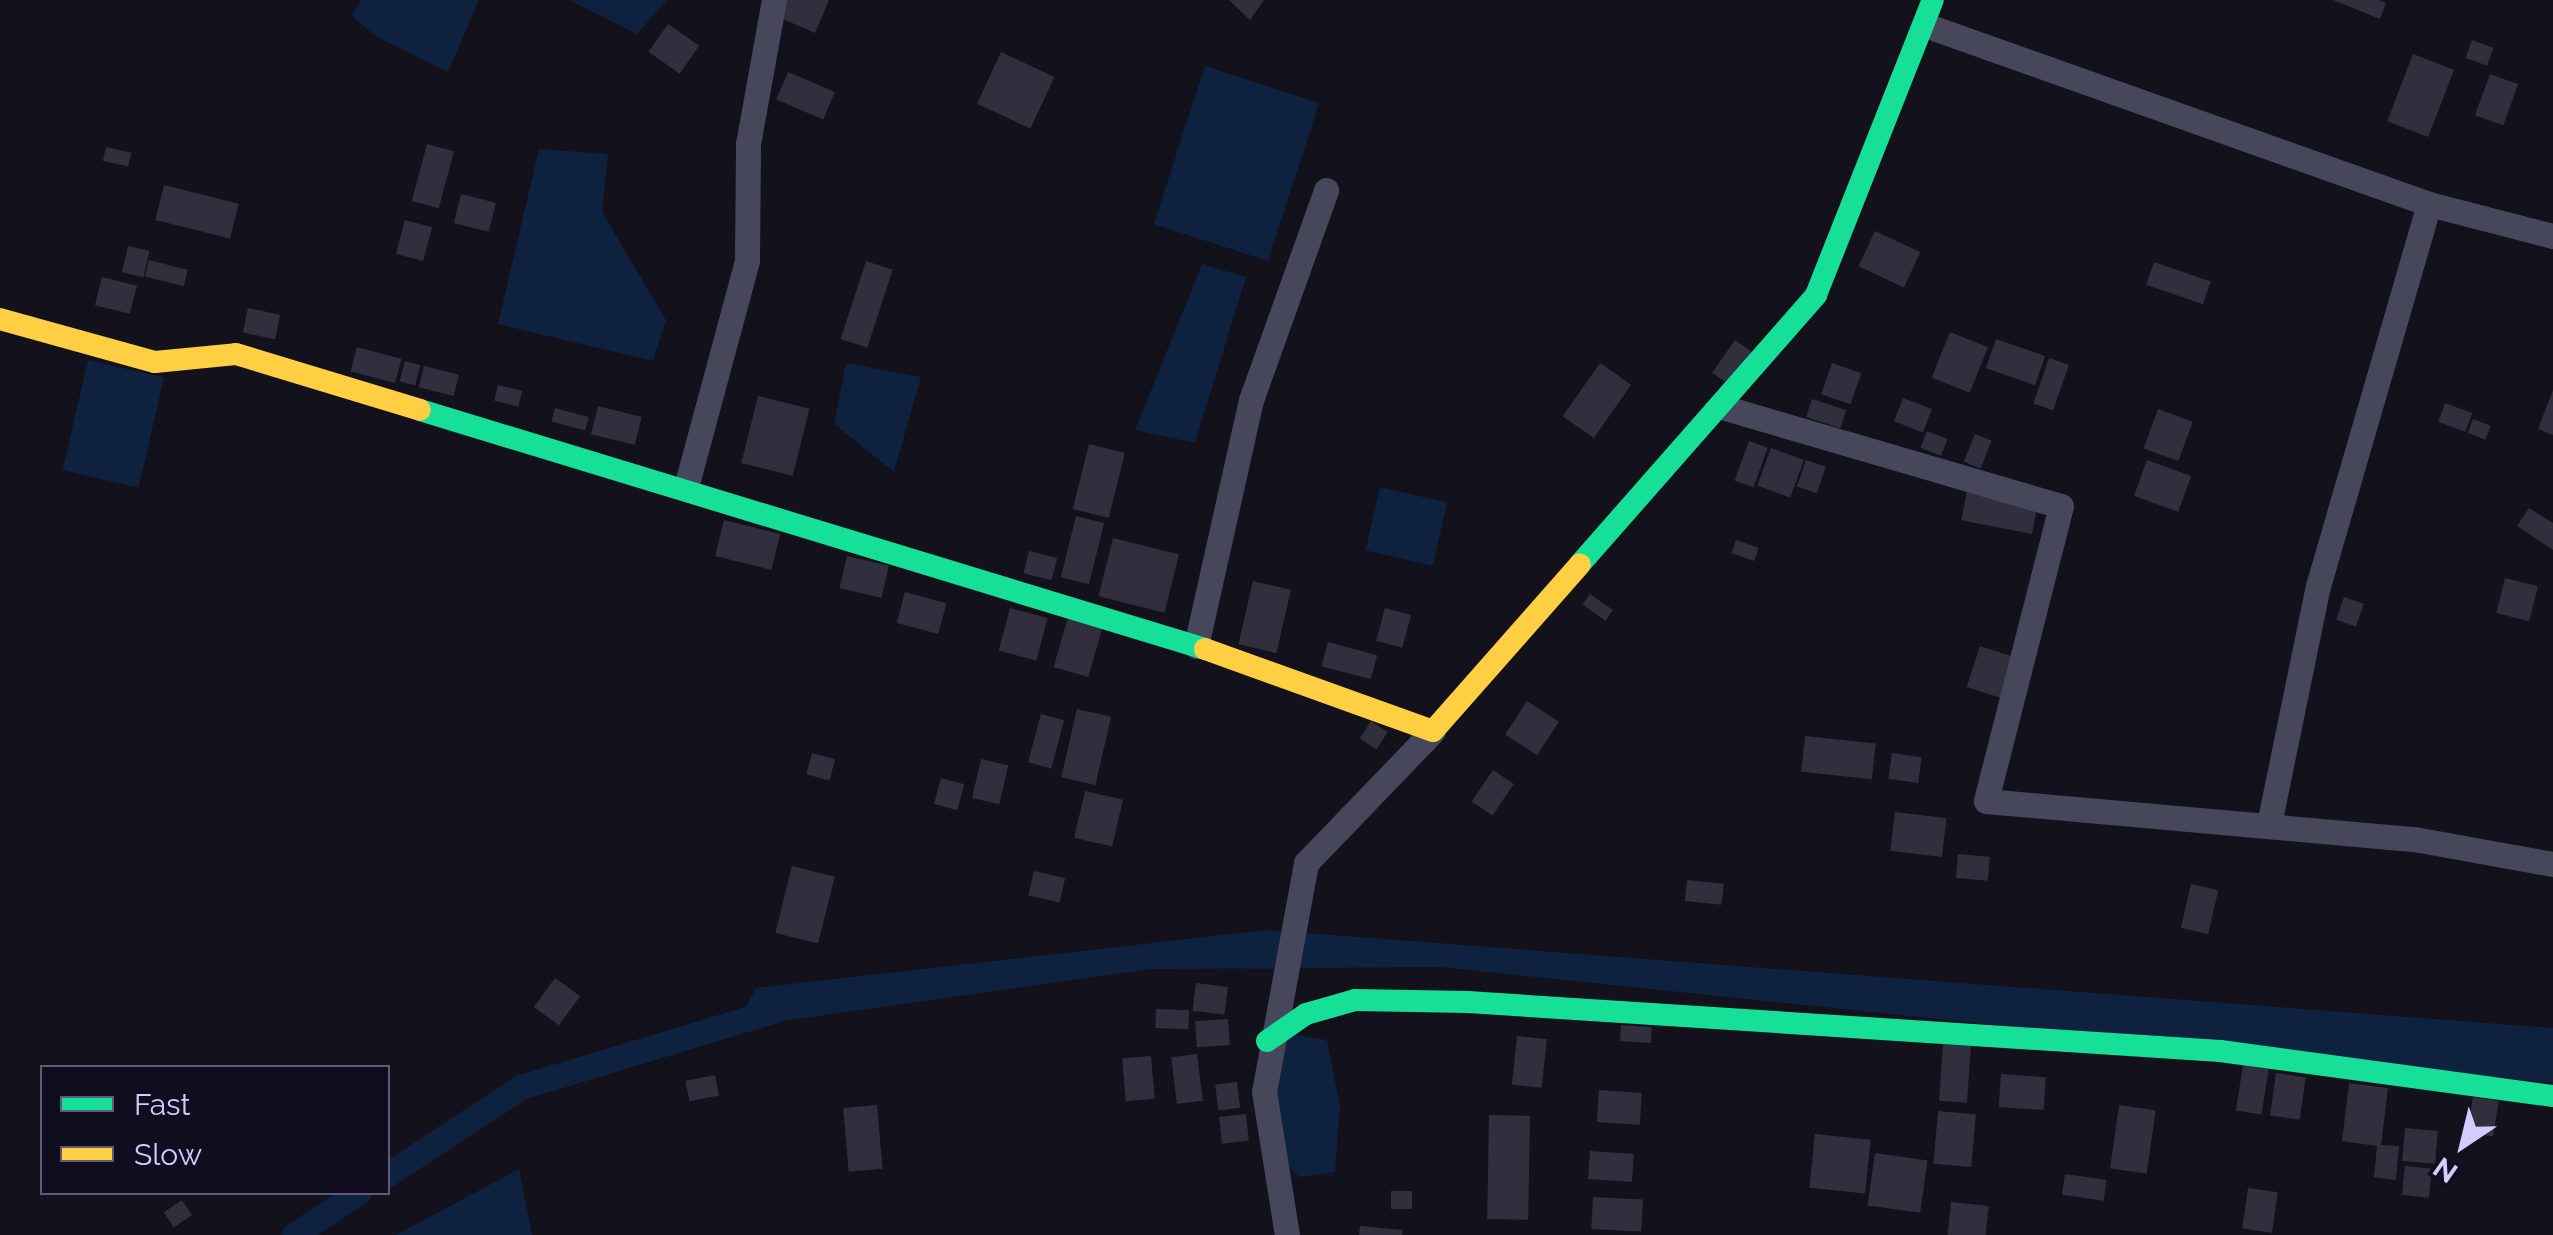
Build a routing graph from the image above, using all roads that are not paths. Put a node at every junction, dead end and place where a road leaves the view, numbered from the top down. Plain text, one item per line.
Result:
1 (774, 0) edge
2 (1933, 0) edge
3 (1924, 25) junction
4 (1326, 190) dead end
5 (2429, 204) junction
6 (2553, 236) edge
7 (0, 319) edge
8 (1722, 407) junction
9 (686, 487) junction
10 (1196, 646) junction
11 (1433, 731) junction
12 (2269, 824) junction
13 (2553, 864) edge
14 (1267, 1040) junction
15 (2553, 1096) edge
16 (1287, 1235) edge

1 - 9 street
2 - 3 street
3 - 5 street
3 - 8 street
4 - 10 street
5 - 6 street
5 - 12 street
7 - 9 street
8 - 11 street
8 - 12 street
9 - 10 street
10 - 11 street
11 - 14 street
12 - 13 street
14 - 15 street
14 - 16 street

